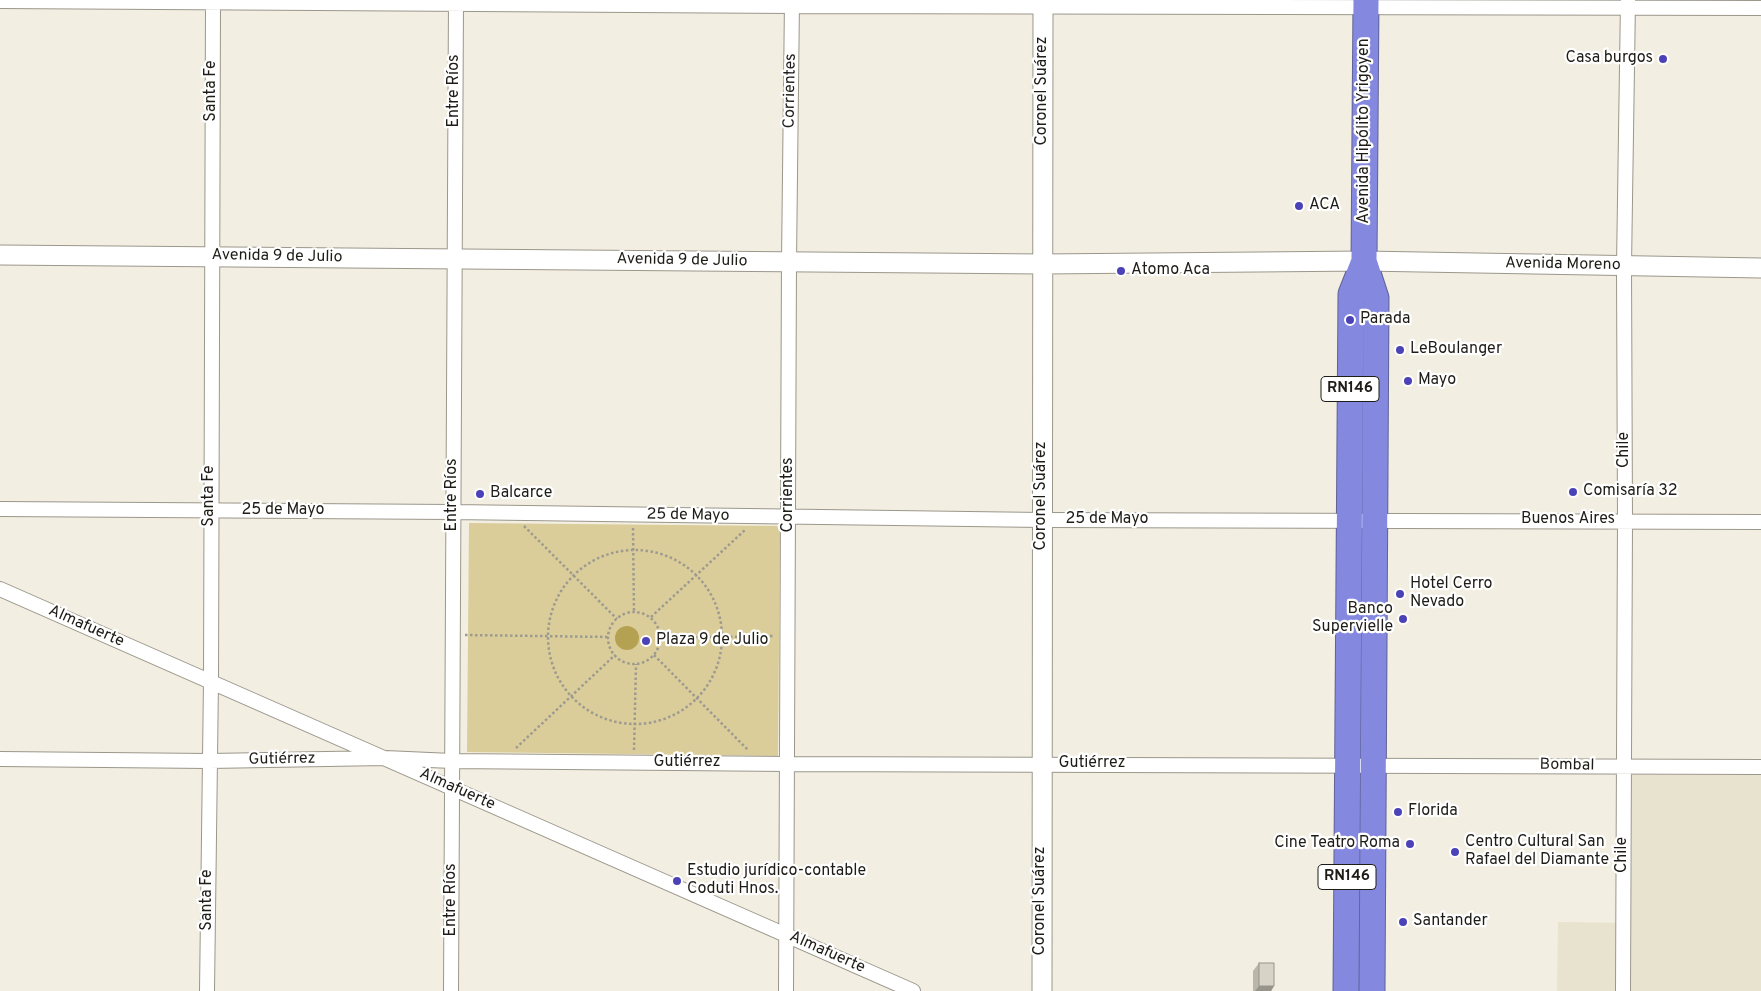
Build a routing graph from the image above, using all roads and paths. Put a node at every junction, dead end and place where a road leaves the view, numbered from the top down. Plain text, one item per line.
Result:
1 (0, 1) edge
2 (213, 2) edge
3 (456, 2) edge
4 (792, 3) edge
5 (1044, 3) edge
6 (1366, 3) edge
7 (1628, 4) edge
8 (1761, 8) edge
9 (0, 254) edge
10 (211, 256) junction
11 (455, 259) junction
12 (1364, 261) junction
13 (789, 262) junction
14 (1043, 264) junction
15 (1624, 266) junction
16 (1761, 268) edge
17 (0, 509) edge
18 (210, 511) junction
19 (453, 512) junction
20 (789, 518) junction
21 (1042, 520) junction
22 (1349, 520) junction
23 (1375, 520) junction
24 (1626, 520) junction
25 (1761, 522) edge
26 (521, 523) dead end
27 (633, 525) dead end
28 (750, 526) dead end
29 (634, 549) junction
30 (572, 575) junction
31 (696, 575) junction
32 (0, 589) edge
33 (634, 612) junction
34 (650, 617) junction
35 (617, 619) junction
36 (453, 634) junction
37 (547, 636) junction
38 (779, 636) dead end
39 (609, 637) junction
40 (722, 637) junction
41 (660, 638) junction
42 (616, 655) junction
43 (654, 655) junction
44 (636, 664) junction
45 (211, 681) junction
46 (571, 697) junction
47 (697, 699) junction
48 (634, 725) junction
49 (511, 753) dead end
50 (634, 754) dead end
51 (754, 756) dead end
52 (385, 758) junction
53 (0, 759) edge
54 (209, 761) junction
55 (452, 761) junction
56 (788, 764) junction
57 (1041, 764) junction
58 (1348, 764) junction
59 (1373, 764) junction
60 (1623, 767) junction
61 (1761, 767) edge
62 (452, 788) junction
63 (786, 935) junction
64 (207, 991) edge
65 (451, 991) edge
66 (786, 991) edge
67 (913, 991) edge
68 (1042, 991) edge
69 (1346, 991) edge
70 (1372, 991) edge
71 (1623, 991) edge

1 - 2 street
2 - 3 street
2 - 10 street, Santa Fe
3 - 4 street
3 - 11 street, Entre Ríos
4 - 5 street
4 - 13 street, Corrientes
5 - 6 street
5 - 14 street, Coronel Suárez
6 - 7 street
6 - 12 highway, Avenida Hipólito Yrigoyen / RN146
7 - 8 street
7 - 15 street, Chile
9 - 10 street, Avenida 9 de Julio
10 - 11 street, Avenida 9 de Julio
10 - 18 street, Santa Fe
11 - 13 street, Avenida 9 de Julio
11 - 19 street, Entre Ríos
12 - 14 street, Avenida 9 de Julio
12 - 15 street, Avenida Moreno
12 - 22 highway, Avenida Hipólito Yrigoyen / RN146
12 - 23 highway, Avenida Hipólito Yrigoyen / RN146
13 - 14 street, Avenida 9 de Julio
13 - 20 street, Corrientes
14 - 21 street, Coronel Suárez
15 - 16 street, Avenida Moreno
15 - 24 street, Chile
17 - 18 street, 25 de Mayo
18 - 19 street, 25 de Mayo
18 - 45 street, Santa Fe
19 - 20 street, 25 de Mayo
19 - 36 street, Entre Ríos
20 - 21 street, 25 de Mayo
20 - 56 street, Corrientes
21 - 22 street, 25 de Mayo
21 - 57 street, Coronel Suárez
22 - 23 street, 25 de Mayo
22 - 58 highway, Avenida Hipólito Yrigoyen / RN146
23 - 24 street, Buenos Aires
23 - 59 highway, Avenida Hipólito Yrigoyen / RN146
24 - 25 street, Buenos Aires
24 - 60 street, Chile
26 - 30 path
27 - 29 path
28 - 31 path
29 - 30 path
29 - 31 path
29 - 33 path
30 - 35 path
30 - 37 path
31 - 34 path
31 - 40 path
32 - 45 street, Almafuerte
33 - 34 path
33 - 35 path
34 - 41 path
35 - 39 path
36 - 37 path
36 - 55 street, Entre Ríos
37 - 39 path
37 - 46 path
38 - 40 path
39 - 42 path
40 - 41 path
40 - 47 path
41 - 43 path
42 - 44 path
42 - 46 path
43 - 44 path
43 - 47 path
44 - 48 path
45 - 52 street, Almafuerte
45 - 54 street, Santa Fe
46 - 48 path
46 - 49 path
47 - 48 path
47 - 51 path
48 - 50 path
52 - 54 street, Gutiérrez
52 - 55 street, Gutiérrez
52 - 62 street, Almafuerte
53 - 54 street, Gutiérrez
54 - 64 street, Santa Fe
55 - 56 street, Gutiérrez
55 - 62 street, Entre Ríos
56 - 57 street, Gutiérrez
56 - 63 street, Corrientes
57 - 58 street, Gutiérrez
57 - 68 street, Coronel Suárez
58 - 59 street, Gutiérrez
58 - 69 highway, Avenida Hipólito Yrigoyen / RN146
59 - 60 street, Bombal
59 - 70 highway, Avenida Hipólito Yrigoyen / RN146
60 - 61 street, Bombal
60 - 71 street, Chile
62 - 63 street, Almafuerte
62 - 65 street, Entre Ríos
63 - 66 street, Corrientes
63 - 67 street, Almafuerte

